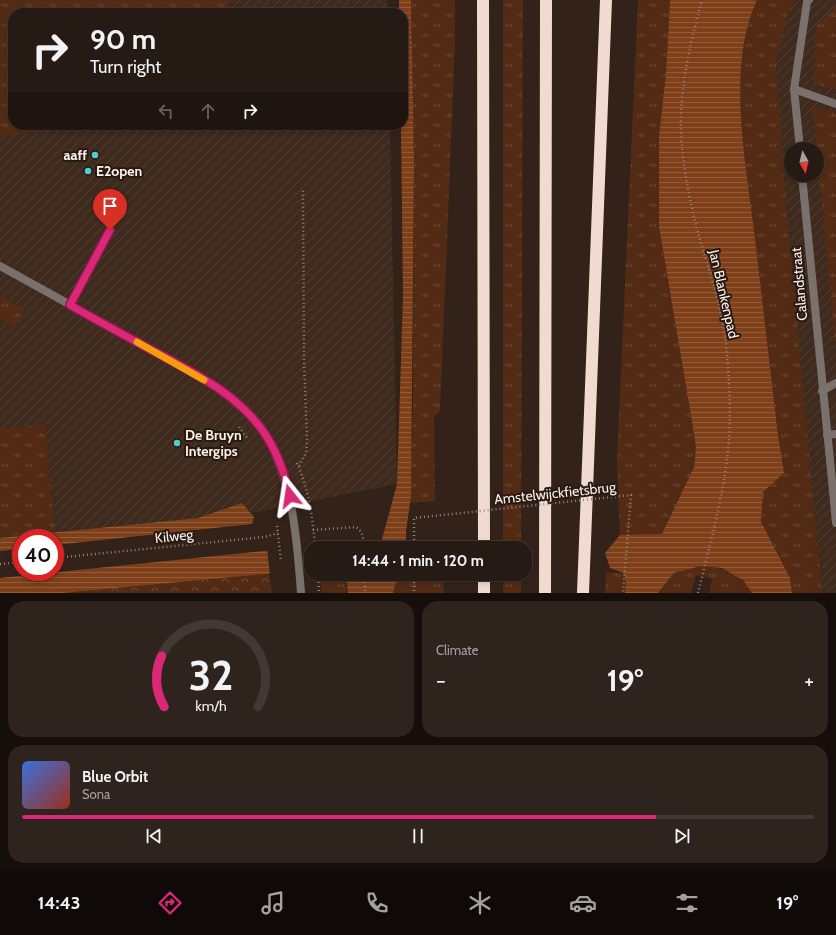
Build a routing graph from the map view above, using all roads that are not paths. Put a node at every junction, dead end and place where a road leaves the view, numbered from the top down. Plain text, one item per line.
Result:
1 (483, 0) edge
2 (546, 0) edge
3 (606, 0) edge
4 (809, 0) edge
5 (794, 89) junction
6 (836, 104) edge
7 (799, 142) edge
8 (803, 182) edge
9 (110, 230) dead end
10 (0, 266) edge
11 (70, 305) junction
12 (836, 383) edge
13 (822, 391) junction
14 (836, 434) edge
15 (827, 435) junction
16 (836, 522) edge
17 (484, 541) edge
18 (484, 581) edge
19 (301, 593) edge
20 (484, 593) edge
21 (545, 593) edge
22 (583, 593) edge

1 - 17 highway
2 - 21 highway
3 - 22 highway
4 - 5 street
5 - 6 street
5 - 7 street
8 - 13 street, Calandstraat
9 - 11 street
10 - 11 street
11 - 19 street
12 - 13 street
13 - 15 street, Calandstraat
14 - 15 street
15 - 16 street, Calandstraat
18 - 20 highway

